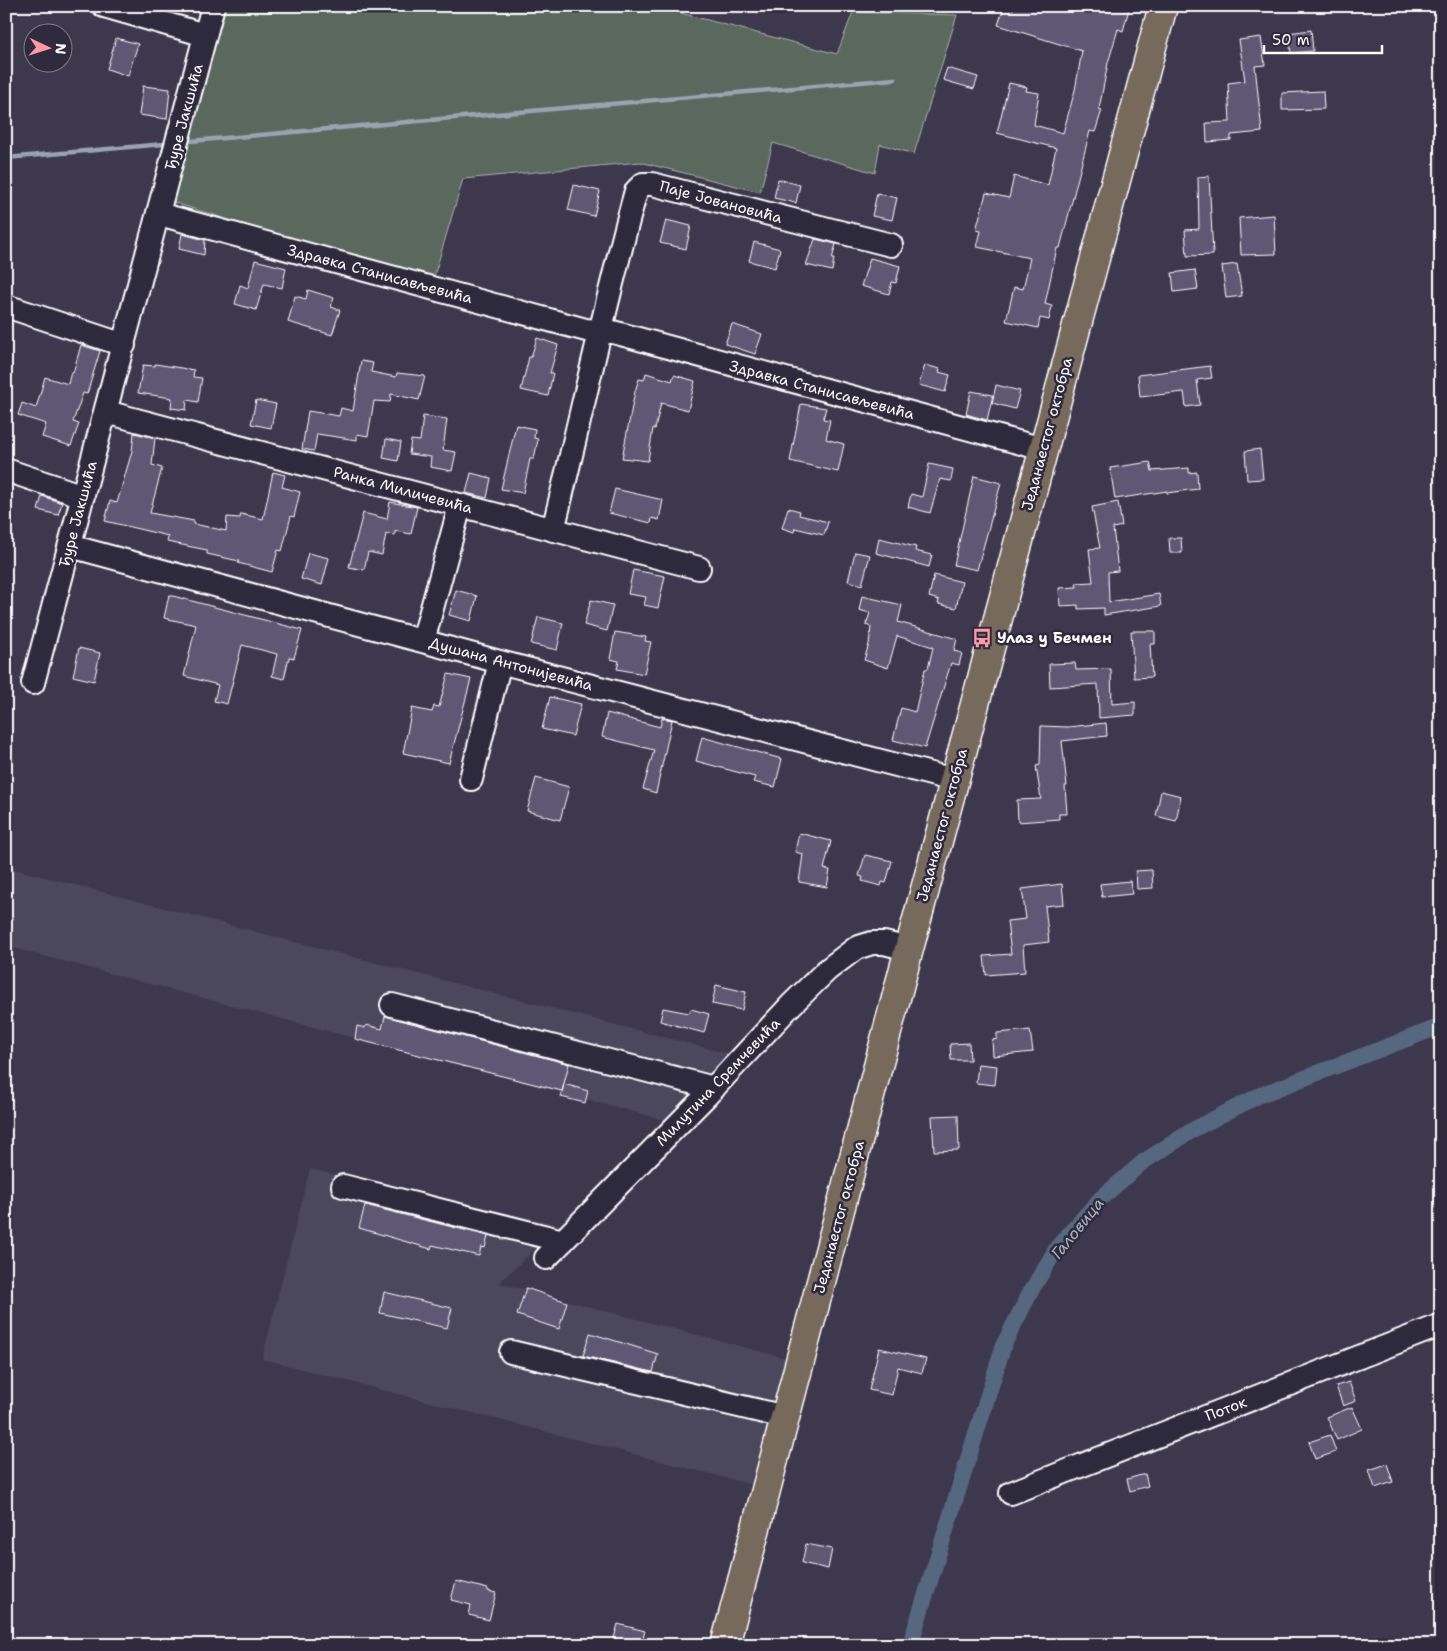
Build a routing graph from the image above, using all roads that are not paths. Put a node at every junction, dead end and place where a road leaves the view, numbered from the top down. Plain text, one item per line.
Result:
1 (104, 6) edge
2 (213, 6) edge
3 (1163, 6) edge
4 (205, 35) junction
5 (158, 214) junction
6 (892, 246) dead end
7 (6, 306) edge
8 (601, 332) junction
9 (124, 345) junction
10 (106, 412) junction
11 (1043, 449) junction
12 (6, 470) edge
13 (82, 496) junction
14 (460, 506) junction
15 (553, 530) junction
16 (70, 546) junction
17 (699, 568) dead end
18 (423, 641) junction
19 (500, 662) junction
20 (33, 683) dead end
21 (471, 779) dead end
22 (954, 780) junction
23 (908, 949) junction
24 (392, 1005) dead end
25 (714, 1088) junction
26 (344, 1186) dead end
27 (564, 1241) junction
28 (546, 1258) dead end
29 (1441, 1325) edge
30 (511, 1352) dead end
31 (785, 1417) junction
32 (1011, 1493) dead end
33 (725, 1645) edge

1 - 4 street
2 - 4 street, Ђуре Јакшића
3 - 11 main road, Једанаестог октобра
4 - 5 street, Ђуре Јакшића
5 - 8 street, Здравка Станисављевића
5 - 9 street, Ђуре Јакшића
6 - 8 street, Паје Јовановића
7 - 9 street
8 - 11 street, Здравка Станисављевића
8 - 15 street
9 - 10 street, Ђуре Јакшића
10 - 13 street, Ђуре Јакшића
10 - 14 street, Ранка Миличевића
11 - 22 main road, Једанаестог октобра
12 - 13 street
13 - 16 street, Ђуре Јакшића
14 - 15 street, Ранка Миличевића
14 - 18 street
15 - 17 street, Ранка Миличевића
16 - 18 street, Душана Антонијевића
16 - 20 street, Ђуре Јакшића
18 - 19 street, Душана Антонијевића
19 - 21 street
19 - 22 street, Душана Антонијевића
22 - 23 main road, Једанаестог октобра
23 - 25 street, Милутина Сремчевића
23 - 31 main road, Једанаестог октобра
24 - 25 street
25 - 27 street, Милутина Сремчевића
26 - 27 street
27 - 28 street, Милутина Сремчевића
29 - 32 street, Поток
30 - 31 street
31 - 33 main road, Једанаестог октобра

